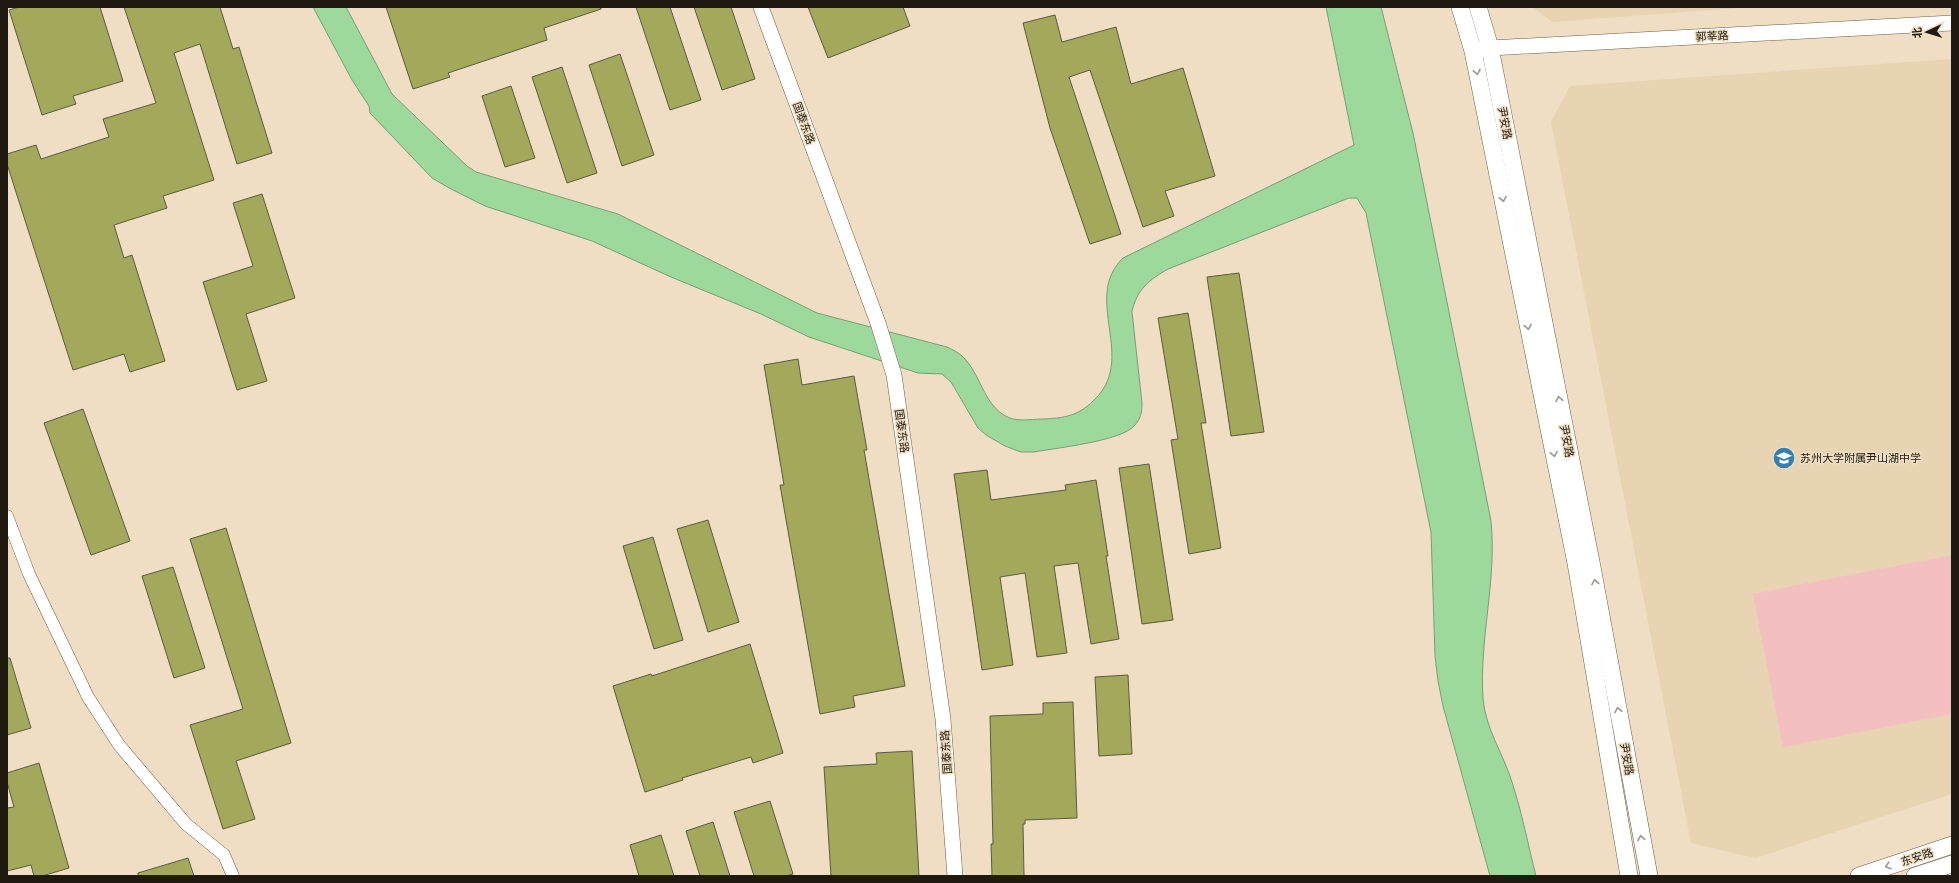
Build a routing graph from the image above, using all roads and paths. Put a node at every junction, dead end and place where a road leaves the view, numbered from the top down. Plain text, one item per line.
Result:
1 (761, 7) edge
2 (1460, 7) edge
3 (1478, 7) edge
4 (1952, 23) edge
5 (1490, 48) junction
6 (1473, 52) junction
7 (7, 516) edge
8 (1952, 845) edge
9 (1952, 864) edge
10 (233, 876) edge
11 (955, 876) edge
12 (1629, 876) edge
13 (1648, 876) edge
14 (1858, 876) edge
15 (1915, 876) edge

1 - 11 street, 国泰东路
2 - 6 main road, 尹安路
3 - 5 main road, 尹安路
4 - 5 street, 郭莘路
5 - 6 street, 郭莘路
13 -> 5 main road, 尹安路
6 -> 12 main road, 尹安路
7 - 10 street
8 -> 14 main road, 东安路
9 - 15 main road, 东安路

